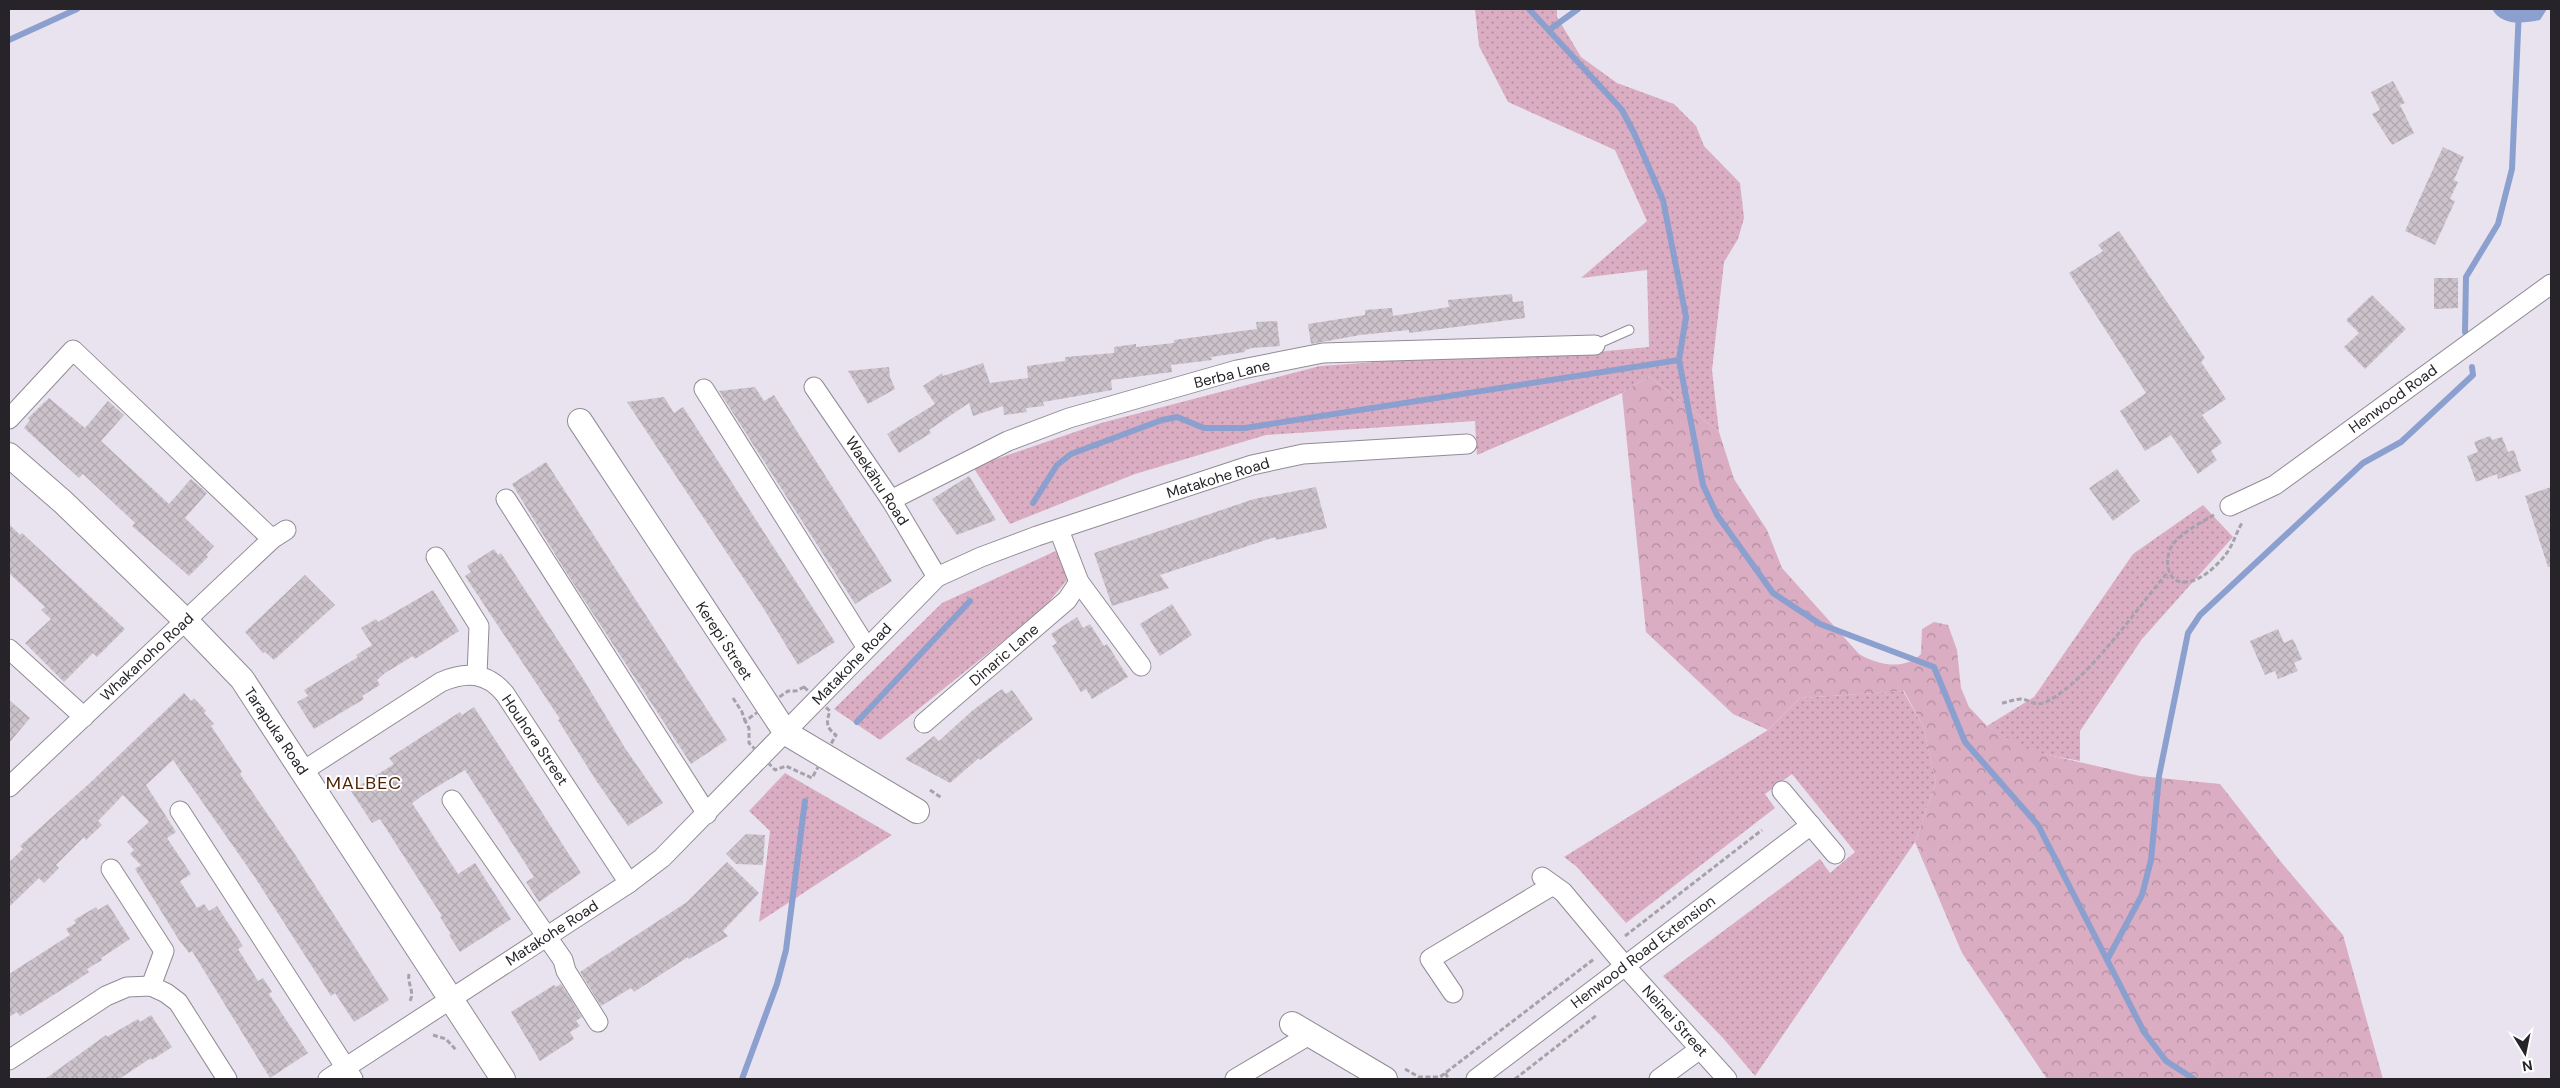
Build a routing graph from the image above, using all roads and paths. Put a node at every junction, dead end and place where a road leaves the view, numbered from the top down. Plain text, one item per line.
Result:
1 (2551, 284) edge
2 (1629, 330) dead end
3 (1595, 345) joint
4 (814, 387) dead end
5 (704, 389) dead end
6 (9, 419) edge
7 (580, 421) dead end
8 (1467, 444) dead end
9 (9, 455) edge
10 (506, 499) dead end
11 (891, 500) junction
12 (2230, 506) joint
13 (2247, 515) dead end
14 (1060, 530) junction
15 (436, 558) dead end
16 (2168, 572) junction
17 (937, 577) junction
18 (1079, 582) junction
19 (186, 620) junction
20 (9, 648) edge
21 (867, 648) junction
22 (1141, 666) dead end
23 (478, 675) junction
24 (810, 692) dead end
25 (775, 699) dead end
26 (2002, 703) dead end
27 (825, 706) dead end
28 (758, 711) dead end
29 (742, 712) dead end
30 (84, 717) junction
31 (745, 721) junction
32 (924, 723) dead end
33 (786, 733) junction
34 (830, 747) dead end
35 (754, 749) dead end
36 (768, 762) dead end
37 (819, 765) dead end
38 (303, 771) junction
39 (9, 787) edge
40 (1782, 792) dead end
41 (452, 800) dead end
42 (180, 810) dead end
43 (918, 811) dead end
44 (707, 814) junction
45 (1811, 825) junction
46 (1762, 830) dead end
47 (1836, 854) dead end
48 (110, 869) dead end
49 (629, 883) junction
50 (1627, 935) dead end
51 (545, 937) junction
52 (1600, 955) dead end
53 (1625, 966) junction
54 (409, 972) dead end
55 (150, 986) junction
56 (1453, 993) dead end
57 (450, 998) junction
58 (413, 1006) dead end
59 (1598, 1014) dead end
60 (598, 1022) dead end
61 (1300, 1029) joint
62 (429, 1030) dead end
63 (1700, 1049) junction
64 (460, 1051) dead end
65 (9, 1060) edge
66 (1392, 1072) edge
67 (1445, 1073) junction
68 (350, 1074) edge
69 (1418, 1078) edge
70 (227, 1079) edge
71 (328, 1079) edge
72 (503, 1079) edge
73 (1235, 1079) edge
74 (1449, 1079) edge
75 (1476, 1079) edge
76 (1515, 1079) edge
77 (1660, 1079) edge
78 (1727, 1079) edge

1 - 12 street, Henwood Road
2 - 3 lane
3 - 11 street, Berba Lane
4 - 11 street, Waekāhu Road
5 - 21 street
6 - 19 street, Whakanoho Road
7 - 33 street, Kerepi Street
8 - 14 street, Matakohe Road
9 - 19 street, Tarapuka Road
10 - 44 street
11 - 17 street, Waekāhu Road
12 - 16 path
13 - 16 path
14 - 17 street, Matakohe Road
14 - 18 street
15 - 23 street
16 - 26 path
17 - 21 street, Matakohe Road
18 - 22 street
18 - 32 street, Dinaric Lane
19 - 30 street, Whakanoho Road
19 - 38 street, Tarapuka Road
20 - 30 street
21 - 33 street, Matakohe Road
23 - 38 street
23 - 49 street, Houhora Street
24 - 25 path
27 - 34 path
28 - 31 path
29 - 31 path
30 - 39 street, Whakanoho Road
31 - 35 path
33 - 43 street, Kerepi Street
33 - 44 street, Matakohe Road
36 - 37 path
38 - 57 street, Tarapuka Road
40 - 45 street
41 - 51 street
42 - 68 street
44 - 49 street, Matakohe Road
45 - 47 street
45 - 53 street, Henwood Road Extension
46 - 50 path
48 - 55 street
49 - 51 street, Matakohe Road
51 - 57 street, Matakohe Road
51 - 60 street
52 - 67 path
53 - 56 street, Neinei Street
53 - 63 street, Neinei Street
53 - 75 street, Henwood Road Extension
54 - 58 path
55 - 65 street
55 - 70 street
57 - 68 street, Matakohe Road
57 - 72 street, Tarapuka Road
59 - 76 path
61 - 66 street
61 - 73 street
62 - 64 path
63 - 77 street
63 - 78 street, Neinei Street
66 - 69 path
67 - 69 path
67 - 74 path
68 - 71 street, Matakohe Road

